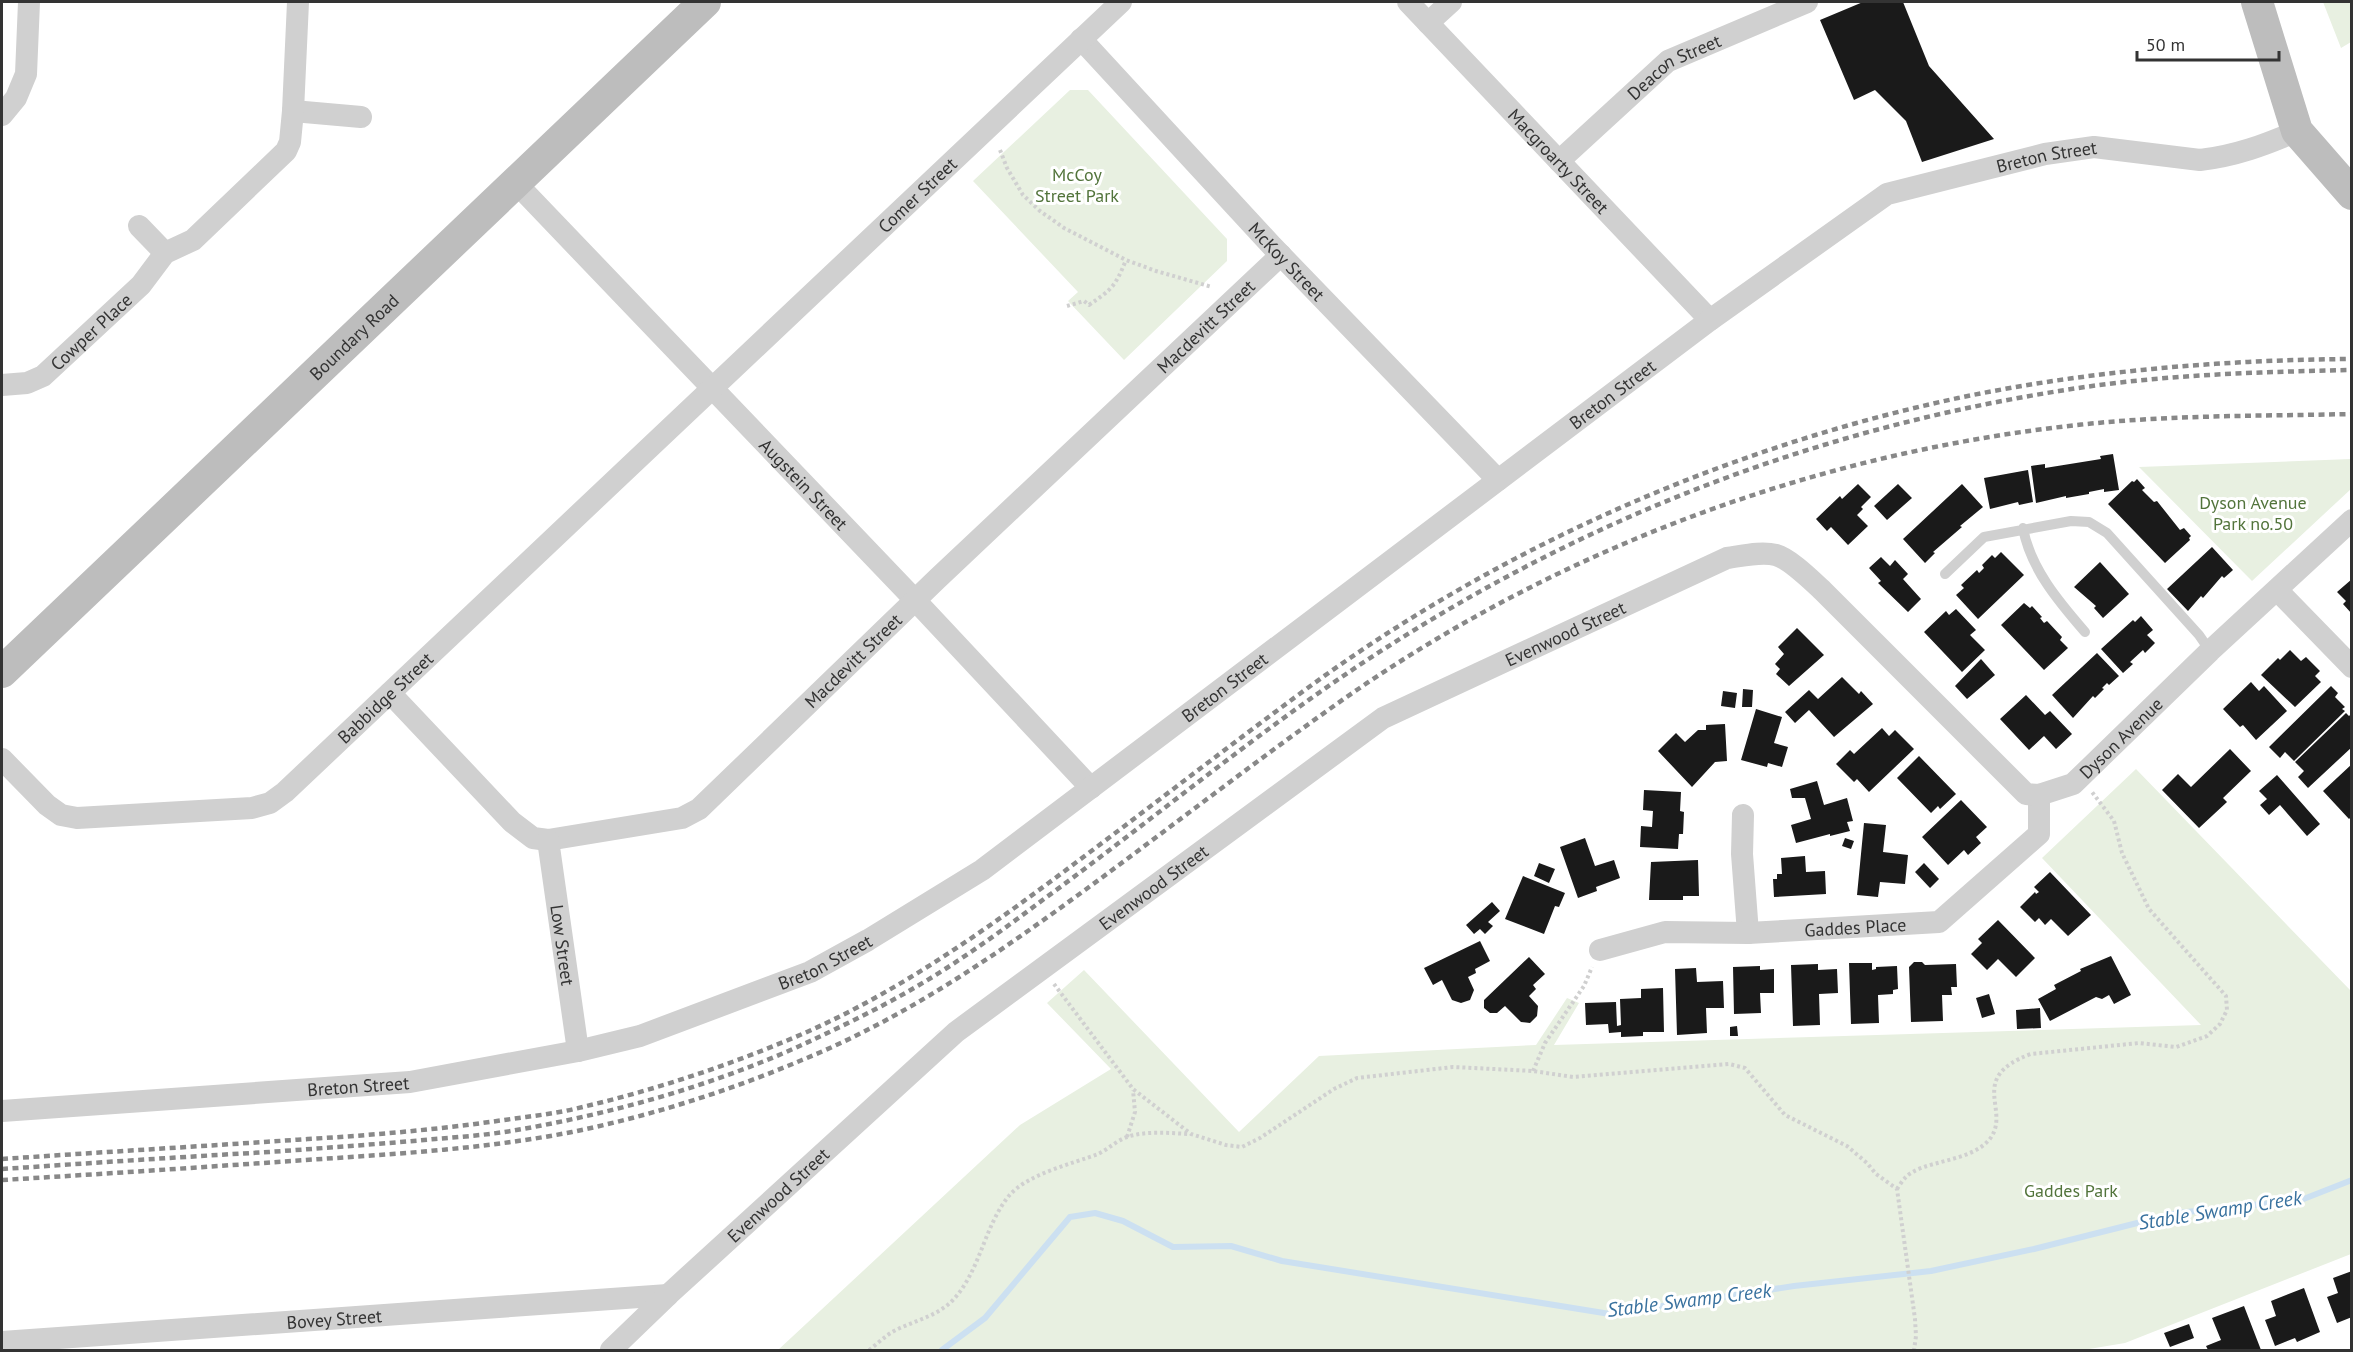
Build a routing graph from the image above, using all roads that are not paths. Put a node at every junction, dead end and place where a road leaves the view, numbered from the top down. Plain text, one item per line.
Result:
1 (29, 2) edge
2 (298, 2) edge
3 (705, 2) edge
4 (1121, 2) edge
5 (1408, 2) edge
6 (1451, 2) edge
7 (1807, 2) edge
8 (2257, 2) edge
9 (1428, 23) junction
10 (1081, 39) junction
11 (293, 111) junction
12 (2, 115) edge
13 (360, 117) dead end
14 (2297, 131) junction
15 (1559, 161) junction
16 (515, 182) junction
17 (2352, 194) edge
18 (139, 226) dead end
19 (165, 253) junction
20 (1281, 255) junction
21 (1710, 320) junction
22 (2, 385) edge
23 (712, 387) junction
24 (1498, 480) junction
25 (2352, 520) edge
26 (2023, 528) junction
27 (1945, 574) dead end
28 (2277, 590) junction
29 (915, 600) junction
30 (2085, 632) dead end
31 (2210, 651) junction
32 (2352, 667) edge
33 (2, 672) edge
34 (390, 693) junction
35 (2, 759) edge
36 (1091, 788) junction
37 (2039, 795) junction
38 (1743, 815) dead end
39 (548, 840) junction
40 (1748, 933) junction
41 (1600, 950) road end
42 (578, 1051) junction
43 (2, 1111) edge
44 (668, 1295) junction
45 (2, 1342) edge
46 (611, 1350) edge

1 - 12 street
2 - 11 street, Cowper Place
3 - 16 main road, Boundary Road
4 - 10 street, Comer Street
5 - 9 street, Macgroarty Street
6 - 9 street
7 - 15 street, Deacon Street
8 - 14 main road
9 - 15 street, Macgroarty Street
10 - 20 street, McKoy Street
10 - 23 street, Comer Street
11 - 13 street
11 - 19 street, Cowper Place
14 - 17 main road
14 - 21 street, Breton Street
15 - 21 street, Macgroarty Street
16 - 23 street, Augstein Street
16 - 33 main road, Boundary Road
18 - 19 street
19 - 22 street, Cowper Place
20 - 24 street, McKoy Street
20 - 29 street, Macdevitt Street
21 - 24 street, Breton Street
23 - 29 street, Augstein Street
23 - 34 street, Babbidge Street
24 - 36 street, Breton Street
25 - 28 street, Dyson Avenue
26 - 27 lane
26 - 30 lane
26 - 31 lane
28 - 31 street, Dyson Avenue
28 - 32 street
29 - 36 street, Augstein Street
29 - 39 street, Macdevitt Street
31 - 37 street, Dyson Avenue
34 - 35 street, Babbidge Street
34 - 39 street
36 - 42 street, Breton Street
37 - 40 street, Gaddes Place
37 - 44 street, Evenwood Street
38 - 40 street
39 - 42 street, Low Street
40 - 41 street, Gaddes Place
42 - 43 street, Breton Street
44 - 45 street, Bovey Street
44 - 46 street, Evenwood Street

